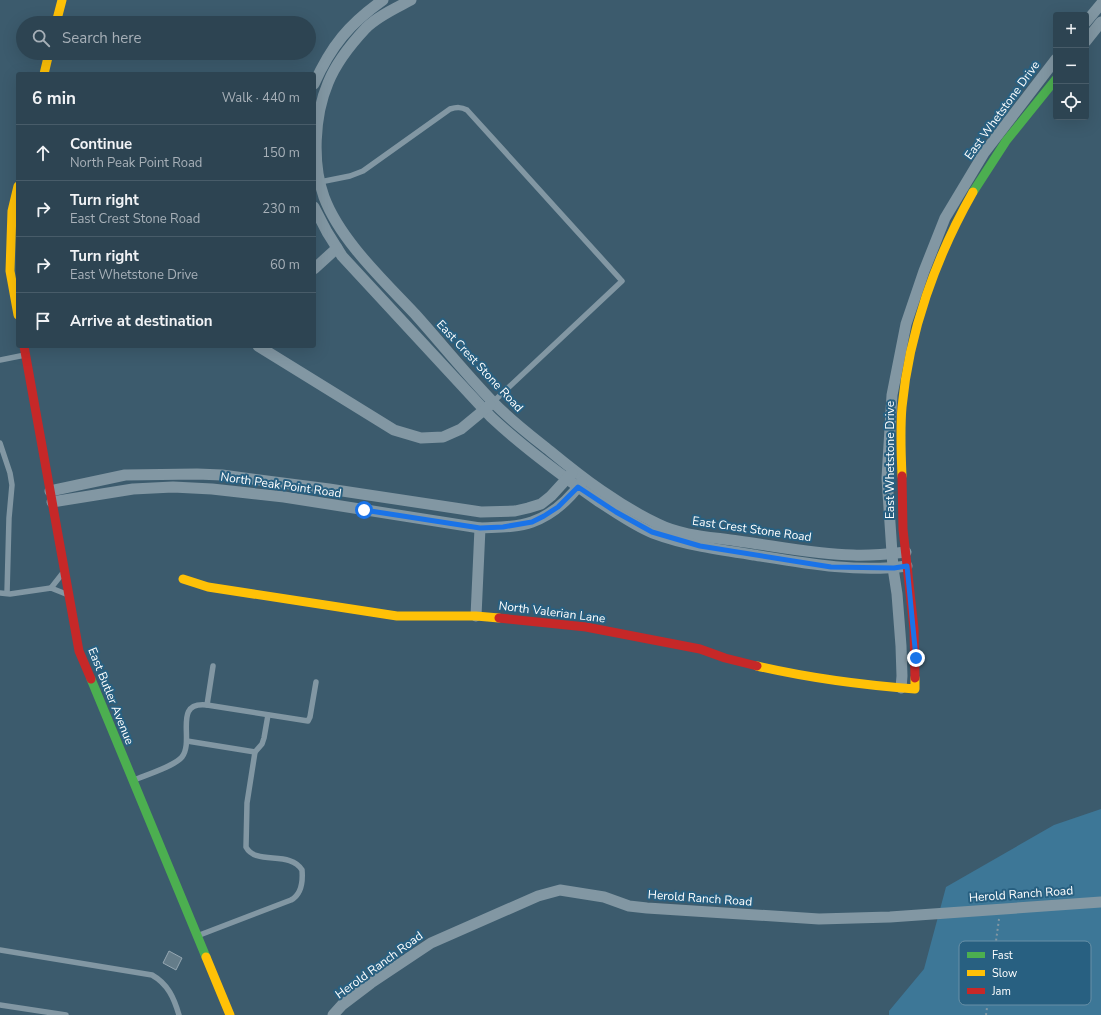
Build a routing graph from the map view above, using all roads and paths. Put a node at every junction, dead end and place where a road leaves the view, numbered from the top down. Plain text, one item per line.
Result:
1 (62, 0) edge
2 (383, 0) edge
3 (411, 0) edge
4 (1101, 4) edge
5 (58, 16) edge
6 (1089, 18) edge
7 (1101, 22) edge
8 (1089, 37) edge
9 (47, 60) edge
10 (1053, 63) edge
11 (44, 72) edge
12 (316, 80) edge
13 (1053, 83) edge
14 (317, 182) edge
15 (16, 194) edge
16 (316, 211) edge
17 (337, 248) junction
18 (316, 267) edge
19 (16, 304) edge
20 (265, 348) edge
21 (24, 350) edge
22 (0, 360) edge
23 (493, 402) junction
24 (484, 410) junction
25 (0, 443) edge
26 (571, 474) junction
27 (582, 483) junction
28 (50, 491) junction
29 (52, 502) junction
30 (480, 528) junction
31 (906, 552) junction
32 (892, 554) junction
33 (907, 566) junction
34 (894, 568) junction
35 (65, 570) junction
36 (183, 578) dead end
37 (51, 588) junction
38 (0, 593) edge
39 (7, 593) junction
40 (69, 596) junction
41 (476, 616) junction
42 (213, 666) dead end
43 (316, 682) dead end
44 (901, 688) junction
45 (915, 689) joint
46 (207, 705) junction
47 (268, 715) junction
48 (187, 741) junction
49 (255, 752) junction
50 (133, 781) junction
51 (1101, 902) edge
52 (1000, 909) junction
53 (198, 936) junction
54 (996, 941) edge
55 (0, 950) edge
56 (0, 1005) edge
57 (987, 1005) edge
58 (66, 1015) edge
59 (179, 1015) edge
60 (230, 1015) edge
61 (333, 1015) edge
62 (986, 1015) edge

1 - 5 street
2 - 12 street
3 - 14 street, East Crest Stone Road
4 - 6 street
7 - 8 street
9 - 11 street
10 - 32 street, East Whetstone Drive
13 - 31 street, East Whetstone Drive
14 - 23 street, East Crest Stone Road
14 - 23 lane
15 - 19 street
16 - 17 street, East Crest Stone Road
17 - 18 street
17 - 24 street, East Crest Stone Road
20 - 24 street
21 - 22 lane
21 - 28 street, East Butler Avenue
23 - 24 street
23 - 26 street, East Crest Stone Road
24 - 26 street, East Crest Stone Road
25 - 39 lane
26 - 27 street, East Crest Stone Road
26 - 28 street, North Peak Point Road
27 - 30 street, North Peak Point Road
27 - 32 street, East Crest Stone Road
27 - 34 street, East Crest Stone Road
28 - 29 street, East Butler Avenue
29 - 30 street, North Peak Point Road
29 - 35 street, East Butler Avenue
30 - 41 street
31 - 32 street, East Crest Stone Road
31 - 33 street, East Whetstone Drive
32 - 34 street, East Whetstone Drive
33 - 34 street, East Crest Stone Road
33 - 45 street, East Whetstone Drive
34 - 44 street, East Whetstone Drive
35 - 37 lane
35 - 40 street, East Butler Avenue
36 - 41 street, North Valerian Lane
37 - 39 lane
37 - 40 lane
38 - 39 lane
40 - 50 street, East Butler Avenue
41 - 44 street, North Valerian Lane
42 - 46 lane
43 - 47 lane
44 - 45 street, North Valerian Lane
46 - 47 lane
46 - 48 lane
47 - 49 lane
48 - 49 lane
48 - 50 lane
49 - 53 lane
50 - 53 street, East Butler Avenue
51 - 52 street, Herold Ranch Road
52 - 54 path
52 - 61 street, Herold Ranch Road
53 - 60 street, East Butler Avenue
55 - 59 lane
56 - 58 lane
57 - 62 path

